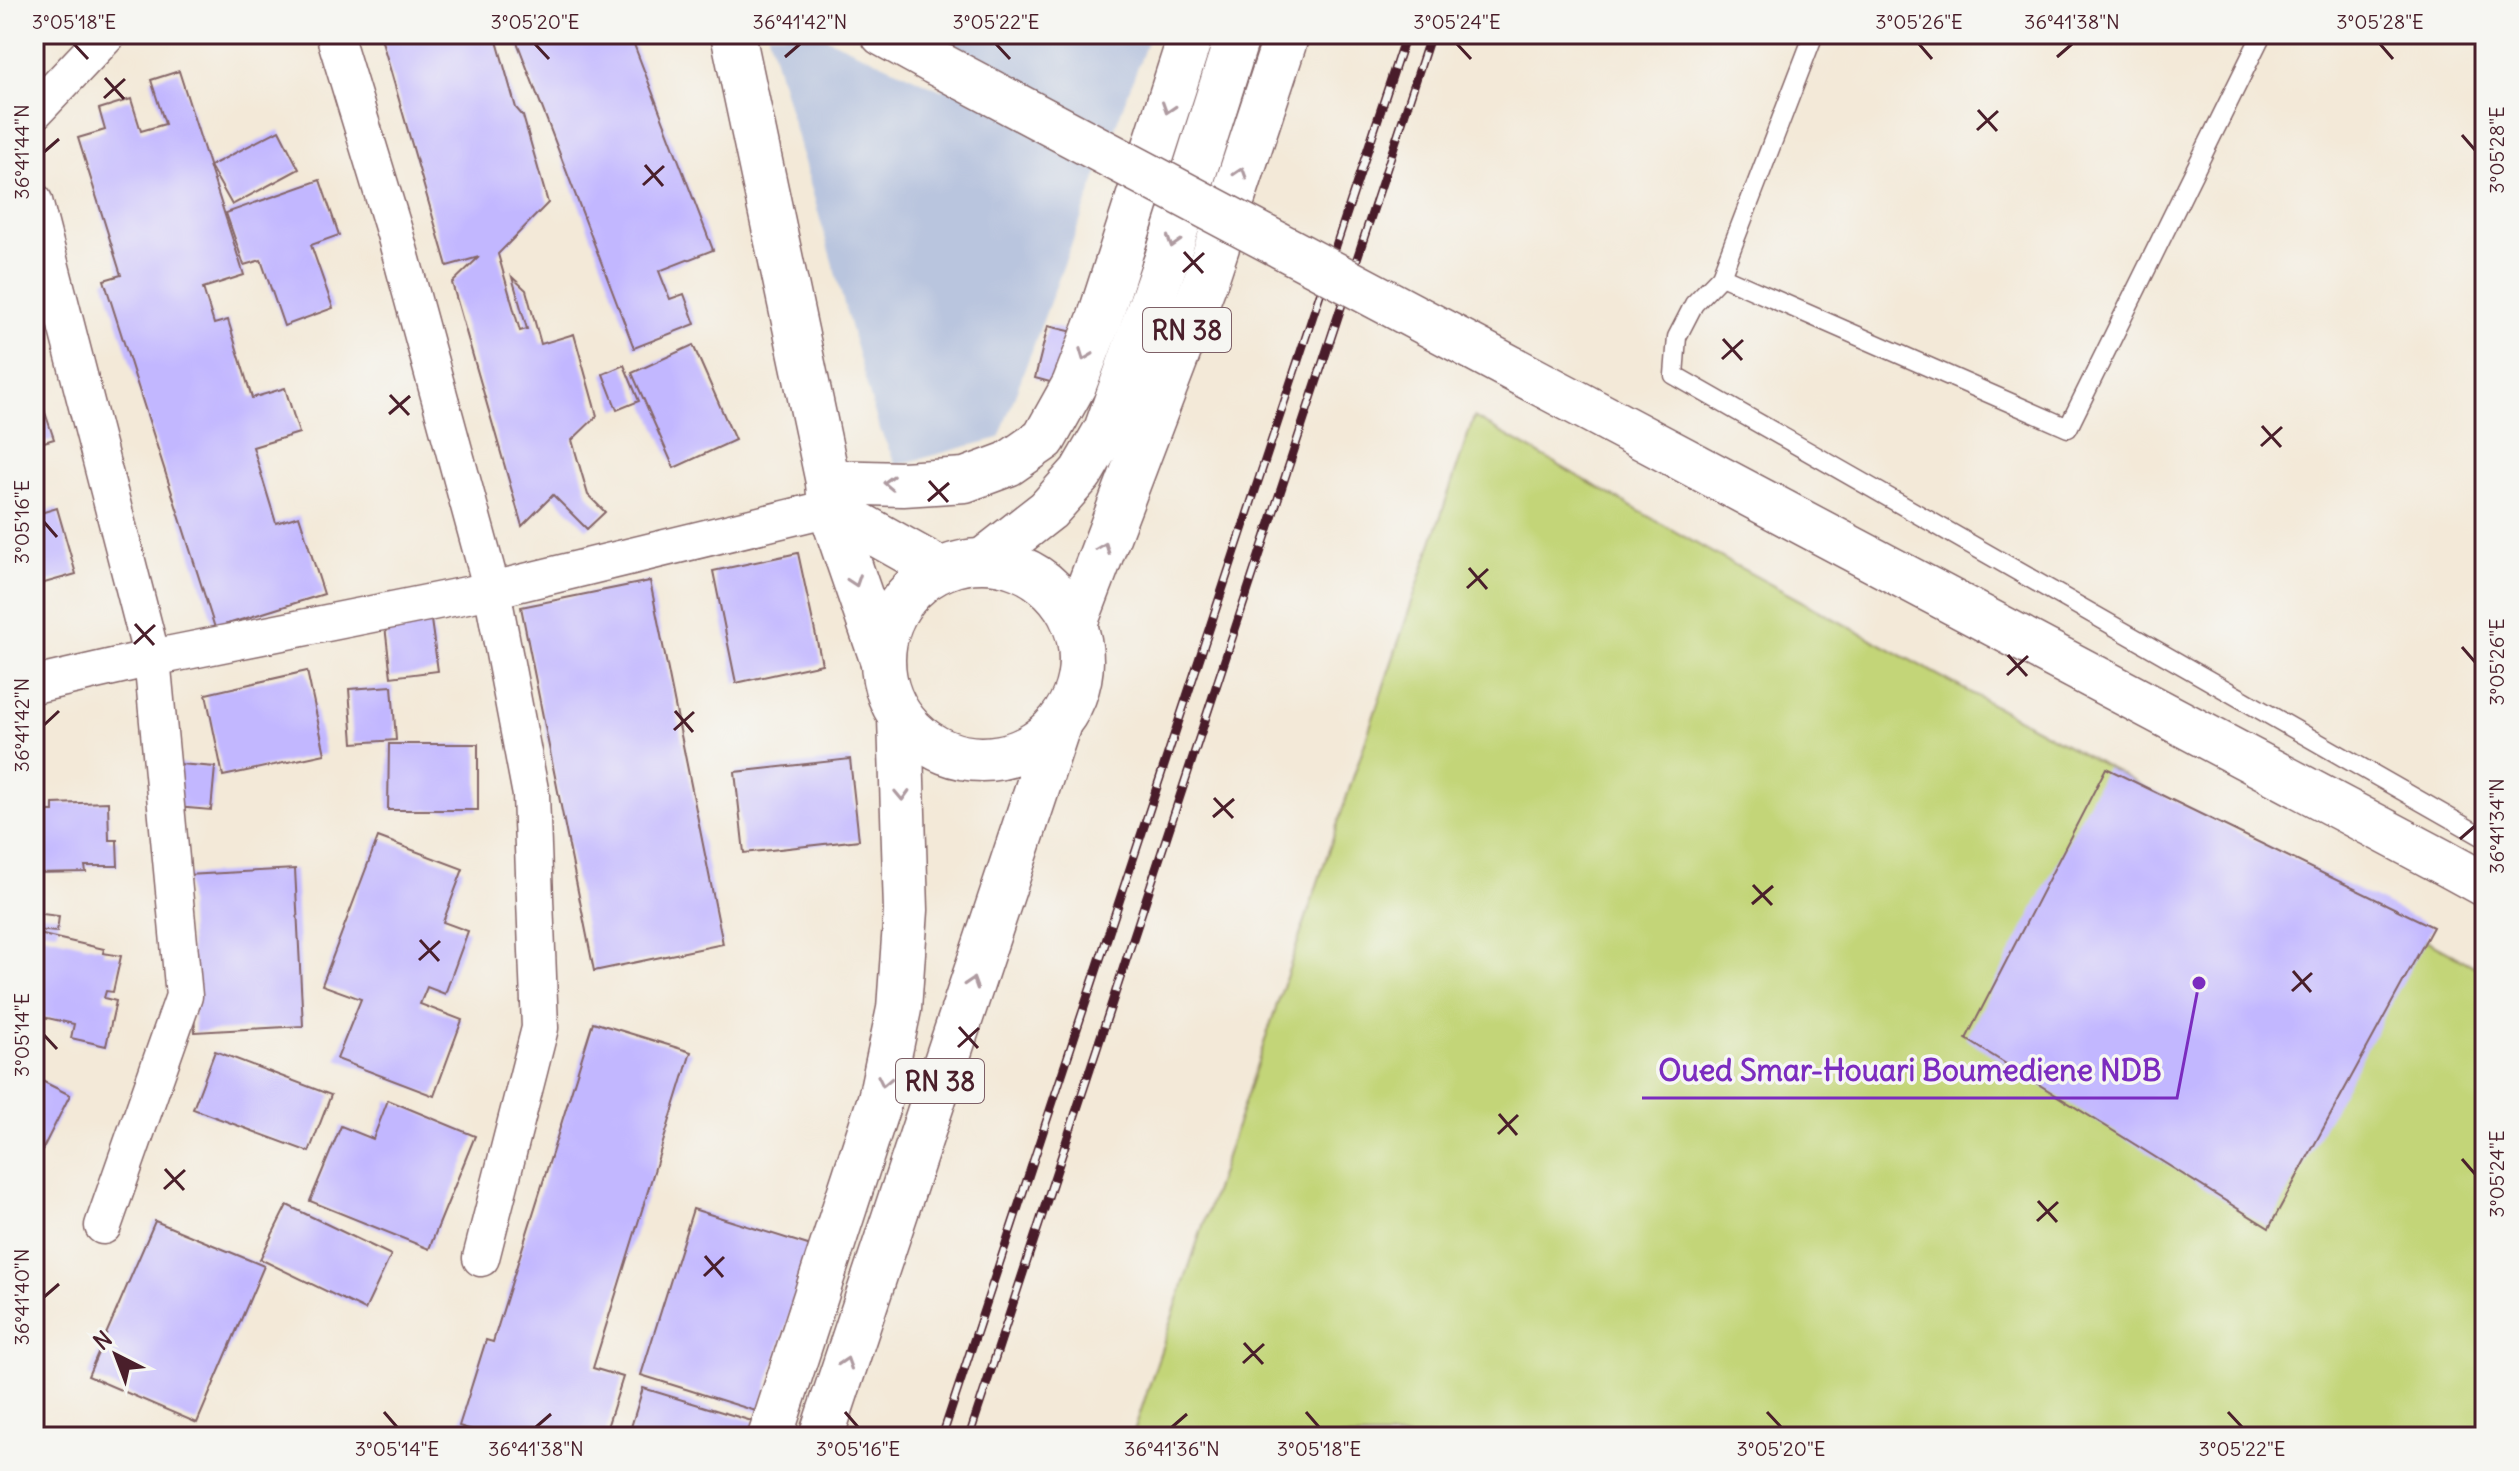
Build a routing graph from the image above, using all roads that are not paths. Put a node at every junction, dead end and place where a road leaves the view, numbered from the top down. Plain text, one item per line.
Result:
1 (108, 34) edge
2 (334, 34) edge
3 (733, 34) edge
4 (883, 34) edge
5 (1191, 34) edge
6 (1238, 34) edge
7 (1287, 34) edge
8 (1814, 34) edge
9 (2262, 34) edge
10 (34, 112) edge
11 (34, 201) edge
12 (1721, 276) junction
13 (829, 495) junction
14 (984, 560) junction
15 (939, 569) junction
16 (492, 590) junction
17 (1076, 621) junction
18 (152, 658) junction
19 (882, 659) junction
20 (34, 685) edge
21 (900, 717) junction
22 (1058, 726) junction
23 (2485, 838) edge
24 (2485, 885) edge
25 (103, 1226) dead end
26 (481, 1258) dead end
27 (770, 1437) edge
28 (821, 1437) edge

1 - 10 street
2 - 16 street
3 - 13 main road
4 - 24 main road, bridge
5 -> 13 main road
6 -> 14 main road, RN 38
17 -> 7 main road, RN 38
8 - 12 lane
9 - 12 lane
11 - 18 street
12 - 23 lane
13 - 15 main road
13 - 16 street
13 -> 19 main road
14 - 15 main road, RN 38
14 - 17 main road, RN 38
15 - 19 main road, RN 38
16 - 18 street
16 - 26 street
17 - 22 main road, RN 38
18 - 20 street
18 - 25 street
19 - 21 main road, RN 38
21 - 22 main road, RN 38
21 -> 27 main road, RN 38
28 -> 22 main road, RN 38

